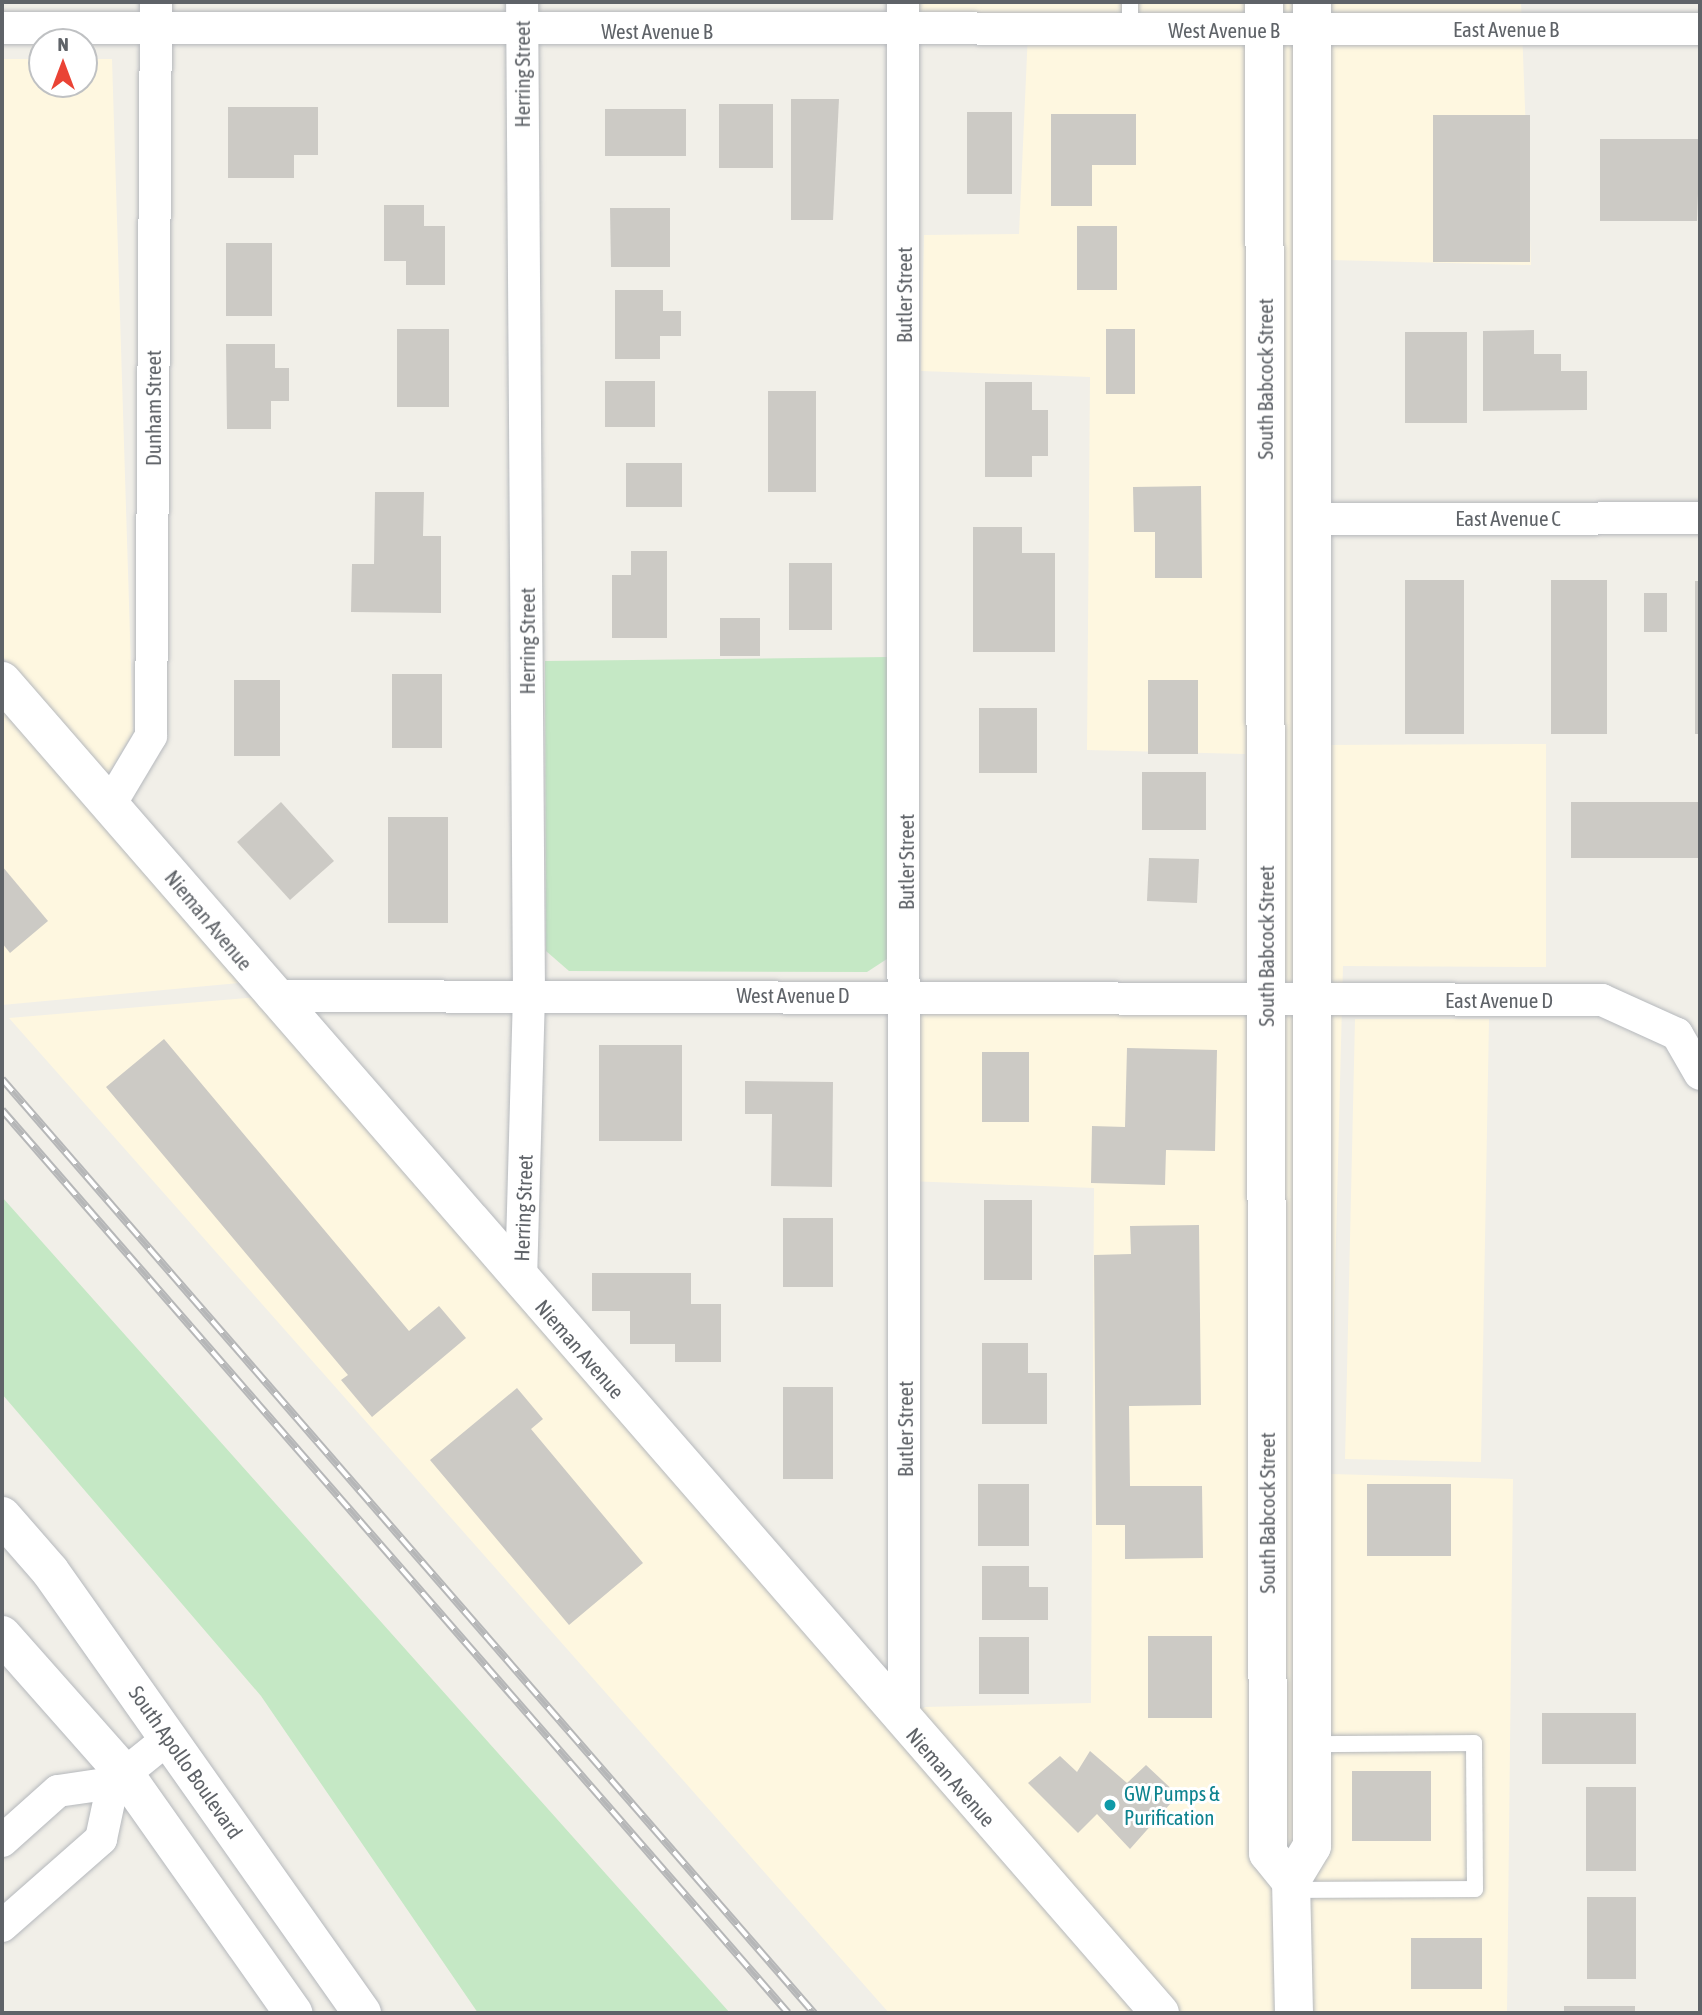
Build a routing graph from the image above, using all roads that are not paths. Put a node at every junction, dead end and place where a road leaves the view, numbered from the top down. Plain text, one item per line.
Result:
1 (156, 15) edge
2 (522, 16) edge
3 (1130, 16) edge
4 (1264, 16) edge
5 (1312, 16) edge
6 (903, 17) edge
7 (2, 28) edge
8 (1700, 29) edge
9 (1700, 518) edge
10 (1316, 519) junction
11 (2, 681) edge
12 (111, 803) junction
13 (529, 994) junction
14 (272, 996) junction
15 (906, 996) junction
16 (1266, 1000) junction
17 (1315, 1000) junction
18 (1700, 1074) edge
19 (520, 1281) junction
20 (2, 1516) edge
21 (2, 1635) edge
22 (904, 1722) junction
23 (170, 1737) junction
24 (1313, 1744) junction
25 (118, 1778) junction
26 (2, 1841) edge
27 (1291, 1886) junction
28 (2, 1926) edge
29 (293, 2013) edge
30 (362, 2013) edge
31 (1160, 2013) edge
32 (1294, 2013) edge

1 - 2 street, West Avenue B
1 - 7 street, West Avenue B
1 - 12 street, Dunham Street
2 - 6 street, West Avenue B
2 - 13 street, Herring Street
3 - 4 street, West Avenue B
3 - 6 street, West Avenue B
4 - 5 street, West Avenue B
4 - 16 main road, South Babcock Street
5 - 8 street, East Avenue B
5 - 10 main road
6 - 15 street, Butler Street
9 - 10 street, East Avenue C
10 - 17 main road
11 - 12 main road, Nieman Avenue
12 - 14 main road, Nieman Avenue
13 - 14 street, West Avenue D
13 - 15 street, West Avenue D
13 - 19 street, Herring Street
14 - 19 main road, Nieman Avenue
15 - 16 street, West Avenue D
15 - 22 street, Butler Street
16 - 17 street, West Avenue D
16 - 27 main road, South Babcock Street
17 - 18 street, East Avenue D
17 - 24 main road
19 - 22 main road, Nieman Avenue
20 - 23 main road, South Apollo Boulevard
21 - 25 main road
22 - 31 main road, Nieman Avenue
23 - 25 street
23 - 30 main road, South Apollo Boulevard
24 - 27 main road
24 - 27 lane
25 - 26 street
25 - 28 street
25 - 29 main road
27 - 32 main road

